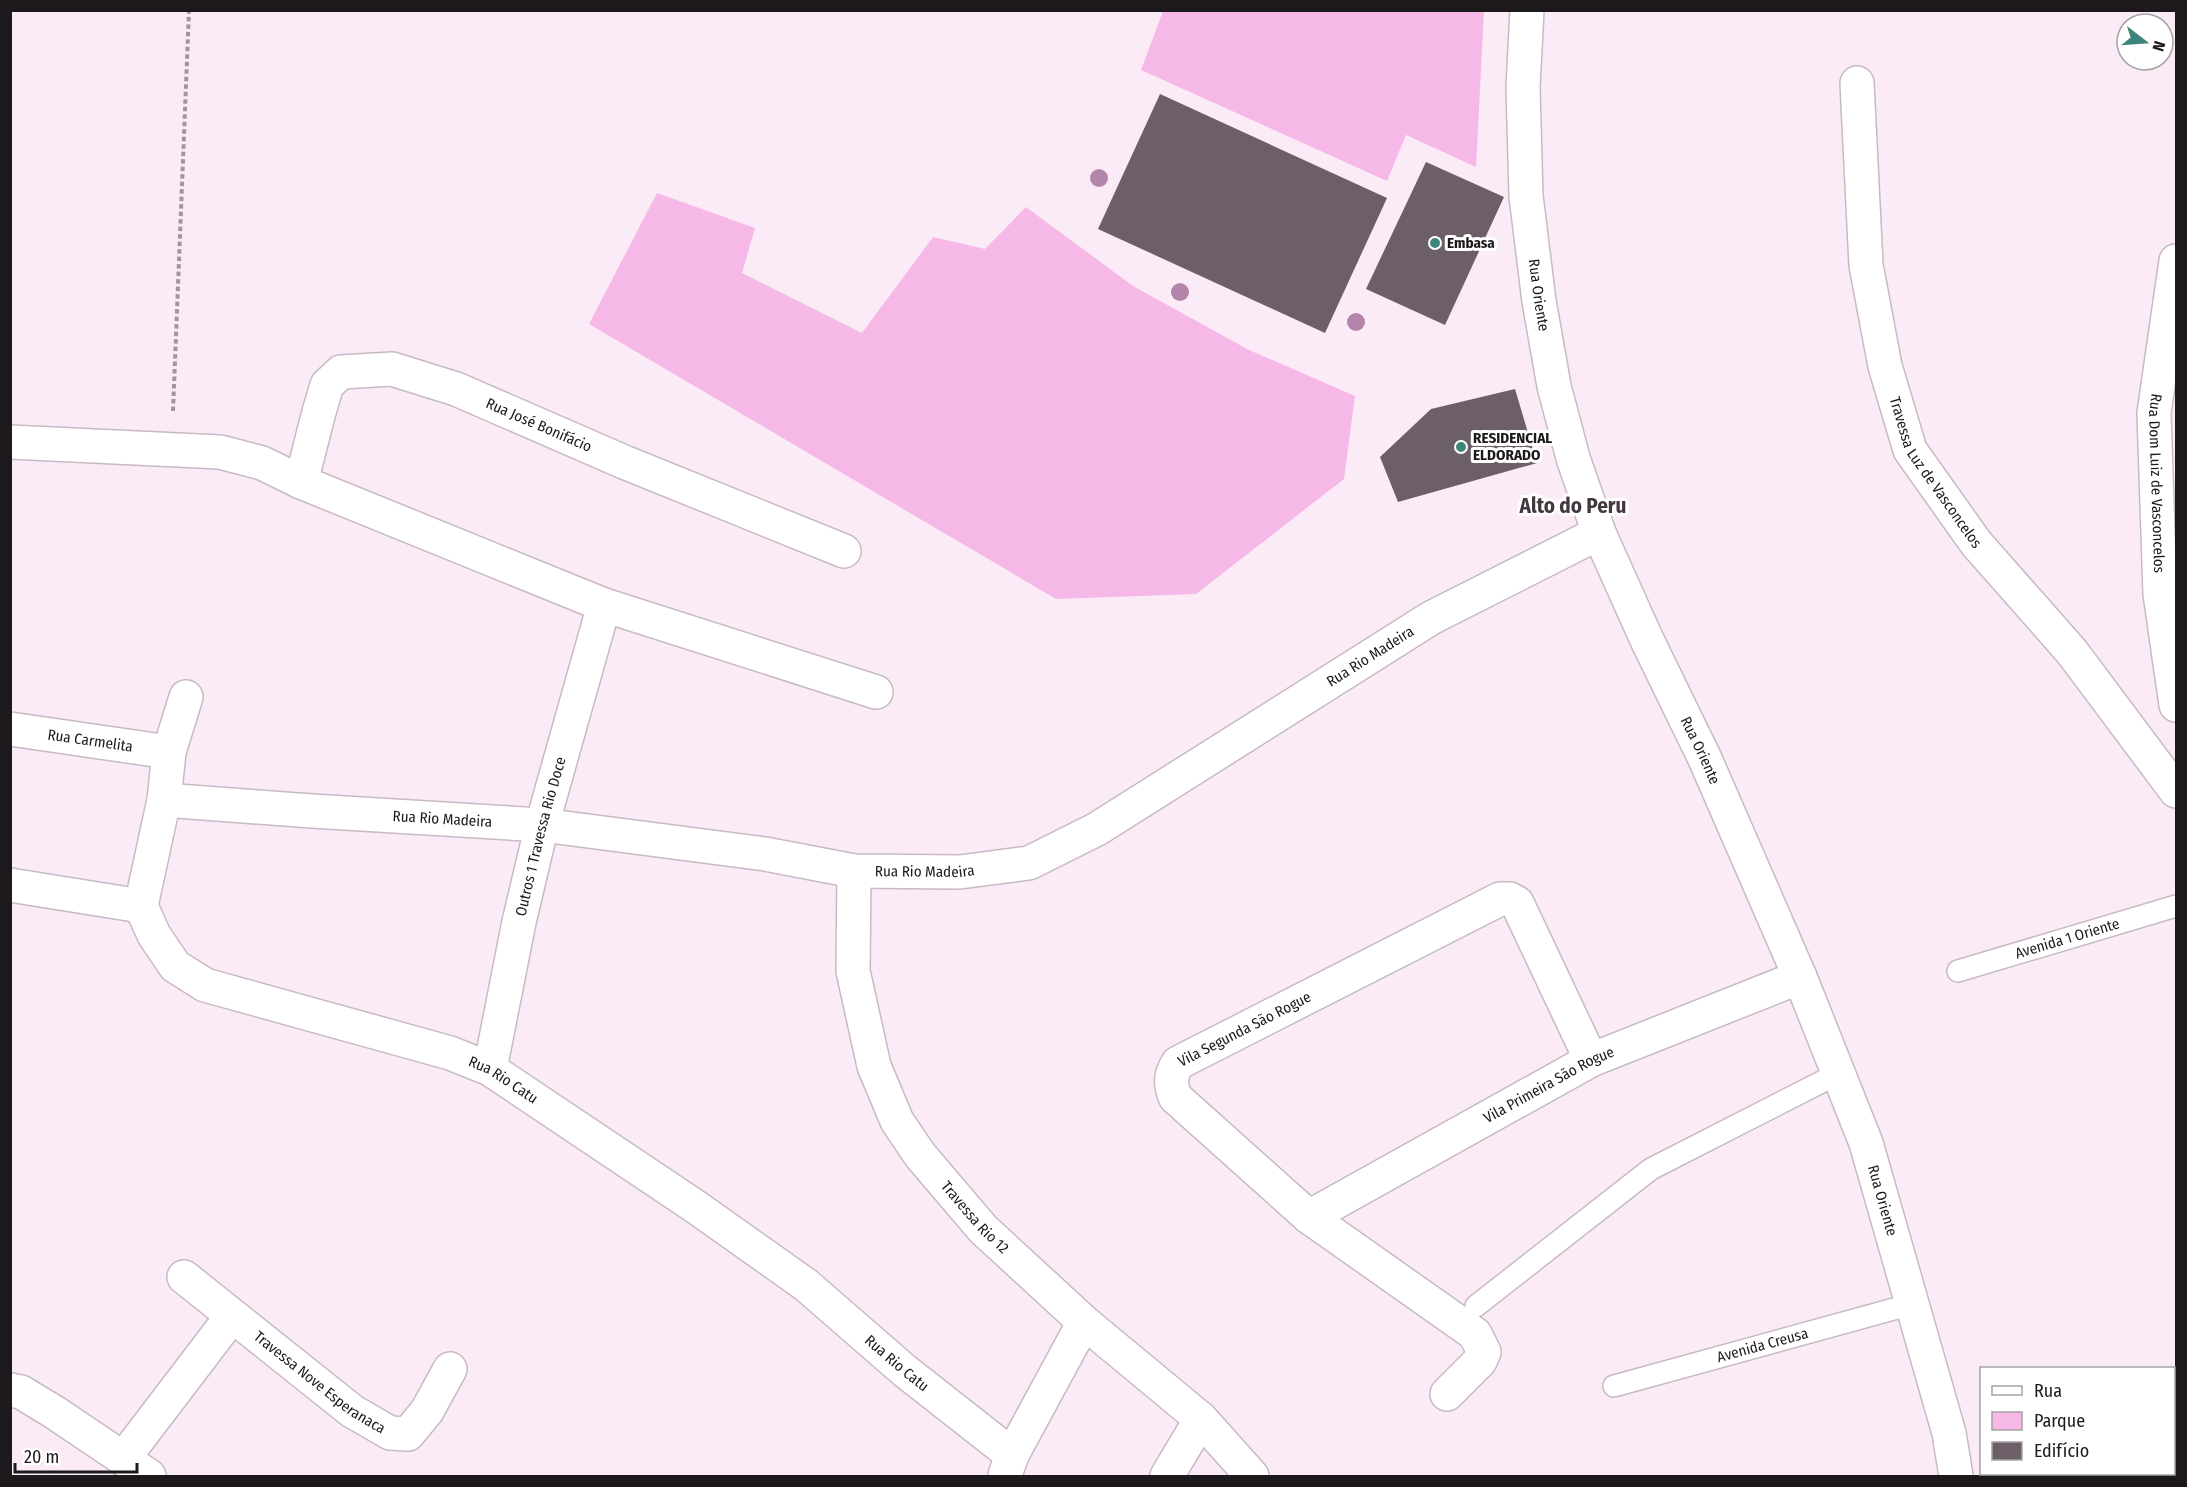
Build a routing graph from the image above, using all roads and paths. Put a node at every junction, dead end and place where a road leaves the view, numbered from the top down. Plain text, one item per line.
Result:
1 (189, 10) edge
2 (1527, 10) edge
3 (1857, 83) dead end
4 (2176, 261) edge
5 (10, 442) edge
6 (171, 449) junction
7 (301, 482) junction
8 (1599, 533) junction
9 (844, 551) dead end
10 (604, 605) junction
11 (876, 692) dead end
12 (186, 697) dead end
13 (2176, 705) edge
14 (10, 729) edge
15 (169, 752) junction
16 (2176, 791) edge
17 (164, 800) junction
18 (542, 825) junction
19 (854, 871) junction
20 (10, 885) edge
21 (141, 906) junction
22 (2176, 906) edge
23 (1958, 971) dead end
24 (1800, 977) junction
25 (1591, 1060) junction
26 (490, 1069) junction
27 (1839, 1073) junction
28 (1310, 1217) junction
29 (184, 1277) dead end
30 (1912, 1304) junction
31 (1476, 1306) dead end
32 (232, 1316) junction
33 (1084, 1322) junction
34 (450, 1368) dead end
35 (1614, 1386) dead end
36 (10, 1390) edge
37 (1447, 1394) dead end
38 (1201, 1419) junction
39 (1008, 1466) edge
40 (136, 1468) edge
41 (1167, 1476) edge
42 (1252, 1476) edge
43 (1956, 1476) edge

1 - 6 path
2 - 8 street, Rua Oriente
3 - 16 street, Travessa Luz de Vasconcelos
4 - 13 street, Rua Dom Luiz de Vasconcelos
5 - 6 street
6 - 7 street
7 - 9 street, Rua José Bonifácio
7 - 10 street
8 - 19 street, Rua Rio Madeira
8 - 24 street, Rua Oriente
10 - 11 street
10 - 18 street, Outros 1 Travessa Rio Doce
12 - 15 street
14 - 15 street, Rua Carmelita
15 - 17 street
17 - 18 street, Rua Rio Madeira
17 - 21 street
18 - 19 street, Rua Rio Madeira
18 - 26 street, Outros 1 Travessa Rio Doce
19 - 33 street, Travessa Rio 12
20 - 21 street
21 - 26 street, Rua Rio Catu
22 - 23 lane, Avenida 1 Oriente
24 - 25 street, Vila Primeira São Rogue
24 - 27 street, Rua Oriente
25 - 28 street, Vila Primeira São Rogue
25 - 28 street, Vila Segunda São Rogue
26 - 39 street, Rua Rio Catu
27 - 30 street, Rua Oriente
27 - 31 lane
28 - 37 street, Vila Segunda São Rogue
29 - 32 street, Travessa Nove Esperanaca
30 - 35 lane, Avenida Creusa
30 - 43 street, Rua Oriente
32 - 34 street, Travessa Nove Esperanaca
32 - 40 street
33 - 38 street, Travessa Rio 12
33 - 39 street
36 - 40 street
38 - 41 street
38 - 42 street, Travessa Rio 12

